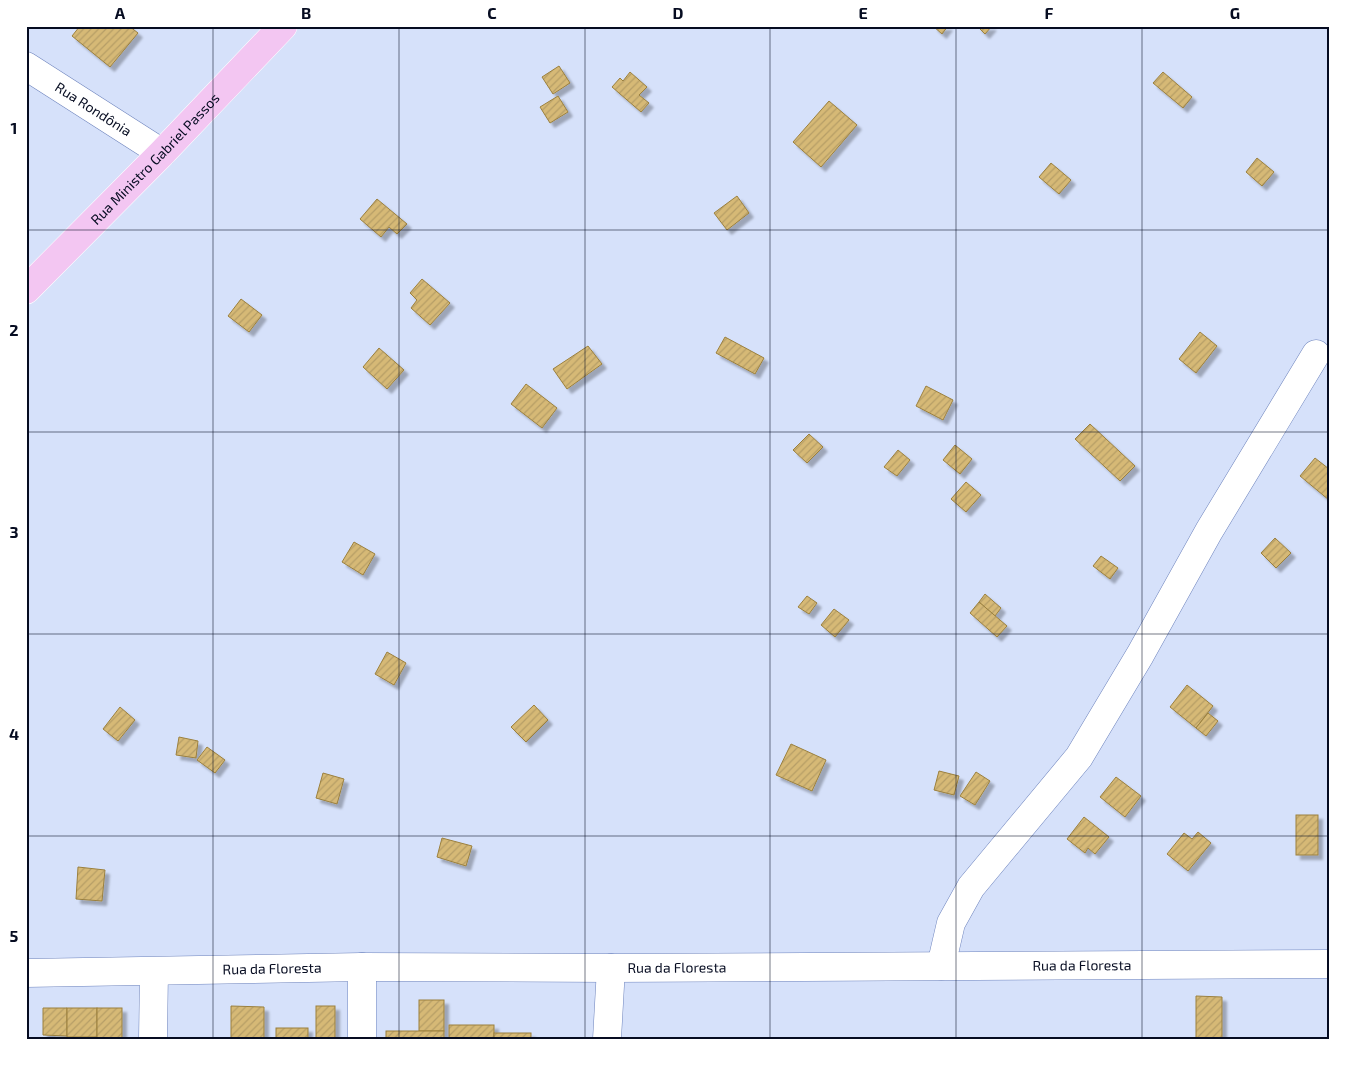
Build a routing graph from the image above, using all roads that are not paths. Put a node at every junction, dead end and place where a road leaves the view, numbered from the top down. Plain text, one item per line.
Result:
1 (283, 26) edge
2 (26, 66) edge
3 (162, 153) junction
4 (26, 290) edge
5 (1316, 354) dead end
6 (1329, 964) edge
7 (941, 966) junction
8 (362, 967) junction
9 (611, 968) junction
10 (154, 972) junction
11 (26, 973) edge
12 (153, 1039) edge
13 (362, 1039) edge
14 (607, 1039) edge

1 - 3 main road, Rua Ministro Gabriel Passos
2 - 3 street, Rua Rondônia
3 - 4 main road, Rua Ministro Gabriel Passos
5 - 7 street
6 - 7 street, Rua da Floresta
7 - 9 street, Rua da Floresta
8 - 9 street, Rua da Floresta
8 - 10 street, Rua da Floresta
8 - 13 street
9 - 14 street
10 - 11 street, Rua da Floresta
10 - 12 street

